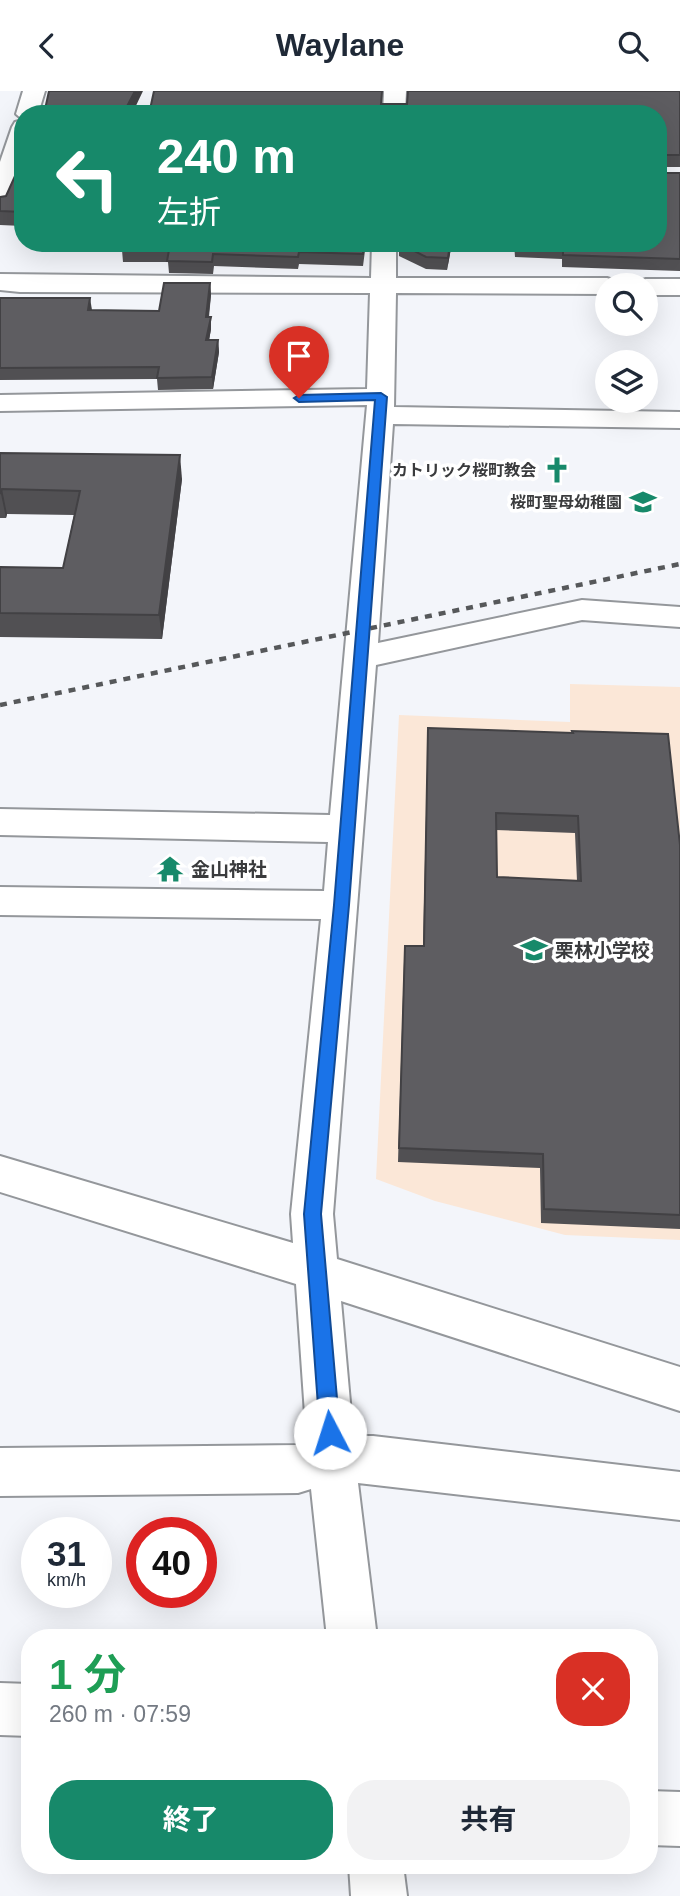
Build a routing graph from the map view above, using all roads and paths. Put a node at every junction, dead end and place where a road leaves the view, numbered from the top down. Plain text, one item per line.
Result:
1 (11, 169) edge
2 (0, 202) edge
3 (384, 252) edge
4 (0, 282) edge
5 (382, 285) junction
6 (595, 286) edge
7 (658, 286) edge
8 (680, 287) edge
9 (0, 403) edge
10 (380, 406) junction
11 (680, 420) edge
12 (680, 617) edge
13 (362, 650) junction
14 (0, 822) edge
15 (346, 829) junction
16 (0, 901) edge
17 (341, 905) junction
18 (0, 1174) edge
19 (316, 1271) junction
20 (680, 1389) edge
21 (332, 1460) junction
22 (0, 1472) edge
23 (680, 1496) edge
24 (351, 1629) edge
25 (0, 1709) edge
26 (21, 1710) edge
27 (658, 1818) edge
28 (680, 1819) edge
29 (377, 1874) edge
30 (379, 1896) edge

1 - 2 street
3 - 5 street
4 - 5 street
5 - 6 street
5 - 10 street
7 - 8 street
9 - 10 street
10 - 11 street
10 - 13 street
12 - 13 street
13 - 15 street
14 - 15 street
15 - 17 street
16 - 17 street
17 - 19 street
18 - 19 street
19 - 20 street
19 - 21 street
21 - 22 street
21 - 23 street
21 - 24 street
25 - 26 street
27 - 28 street
29 - 30 street

